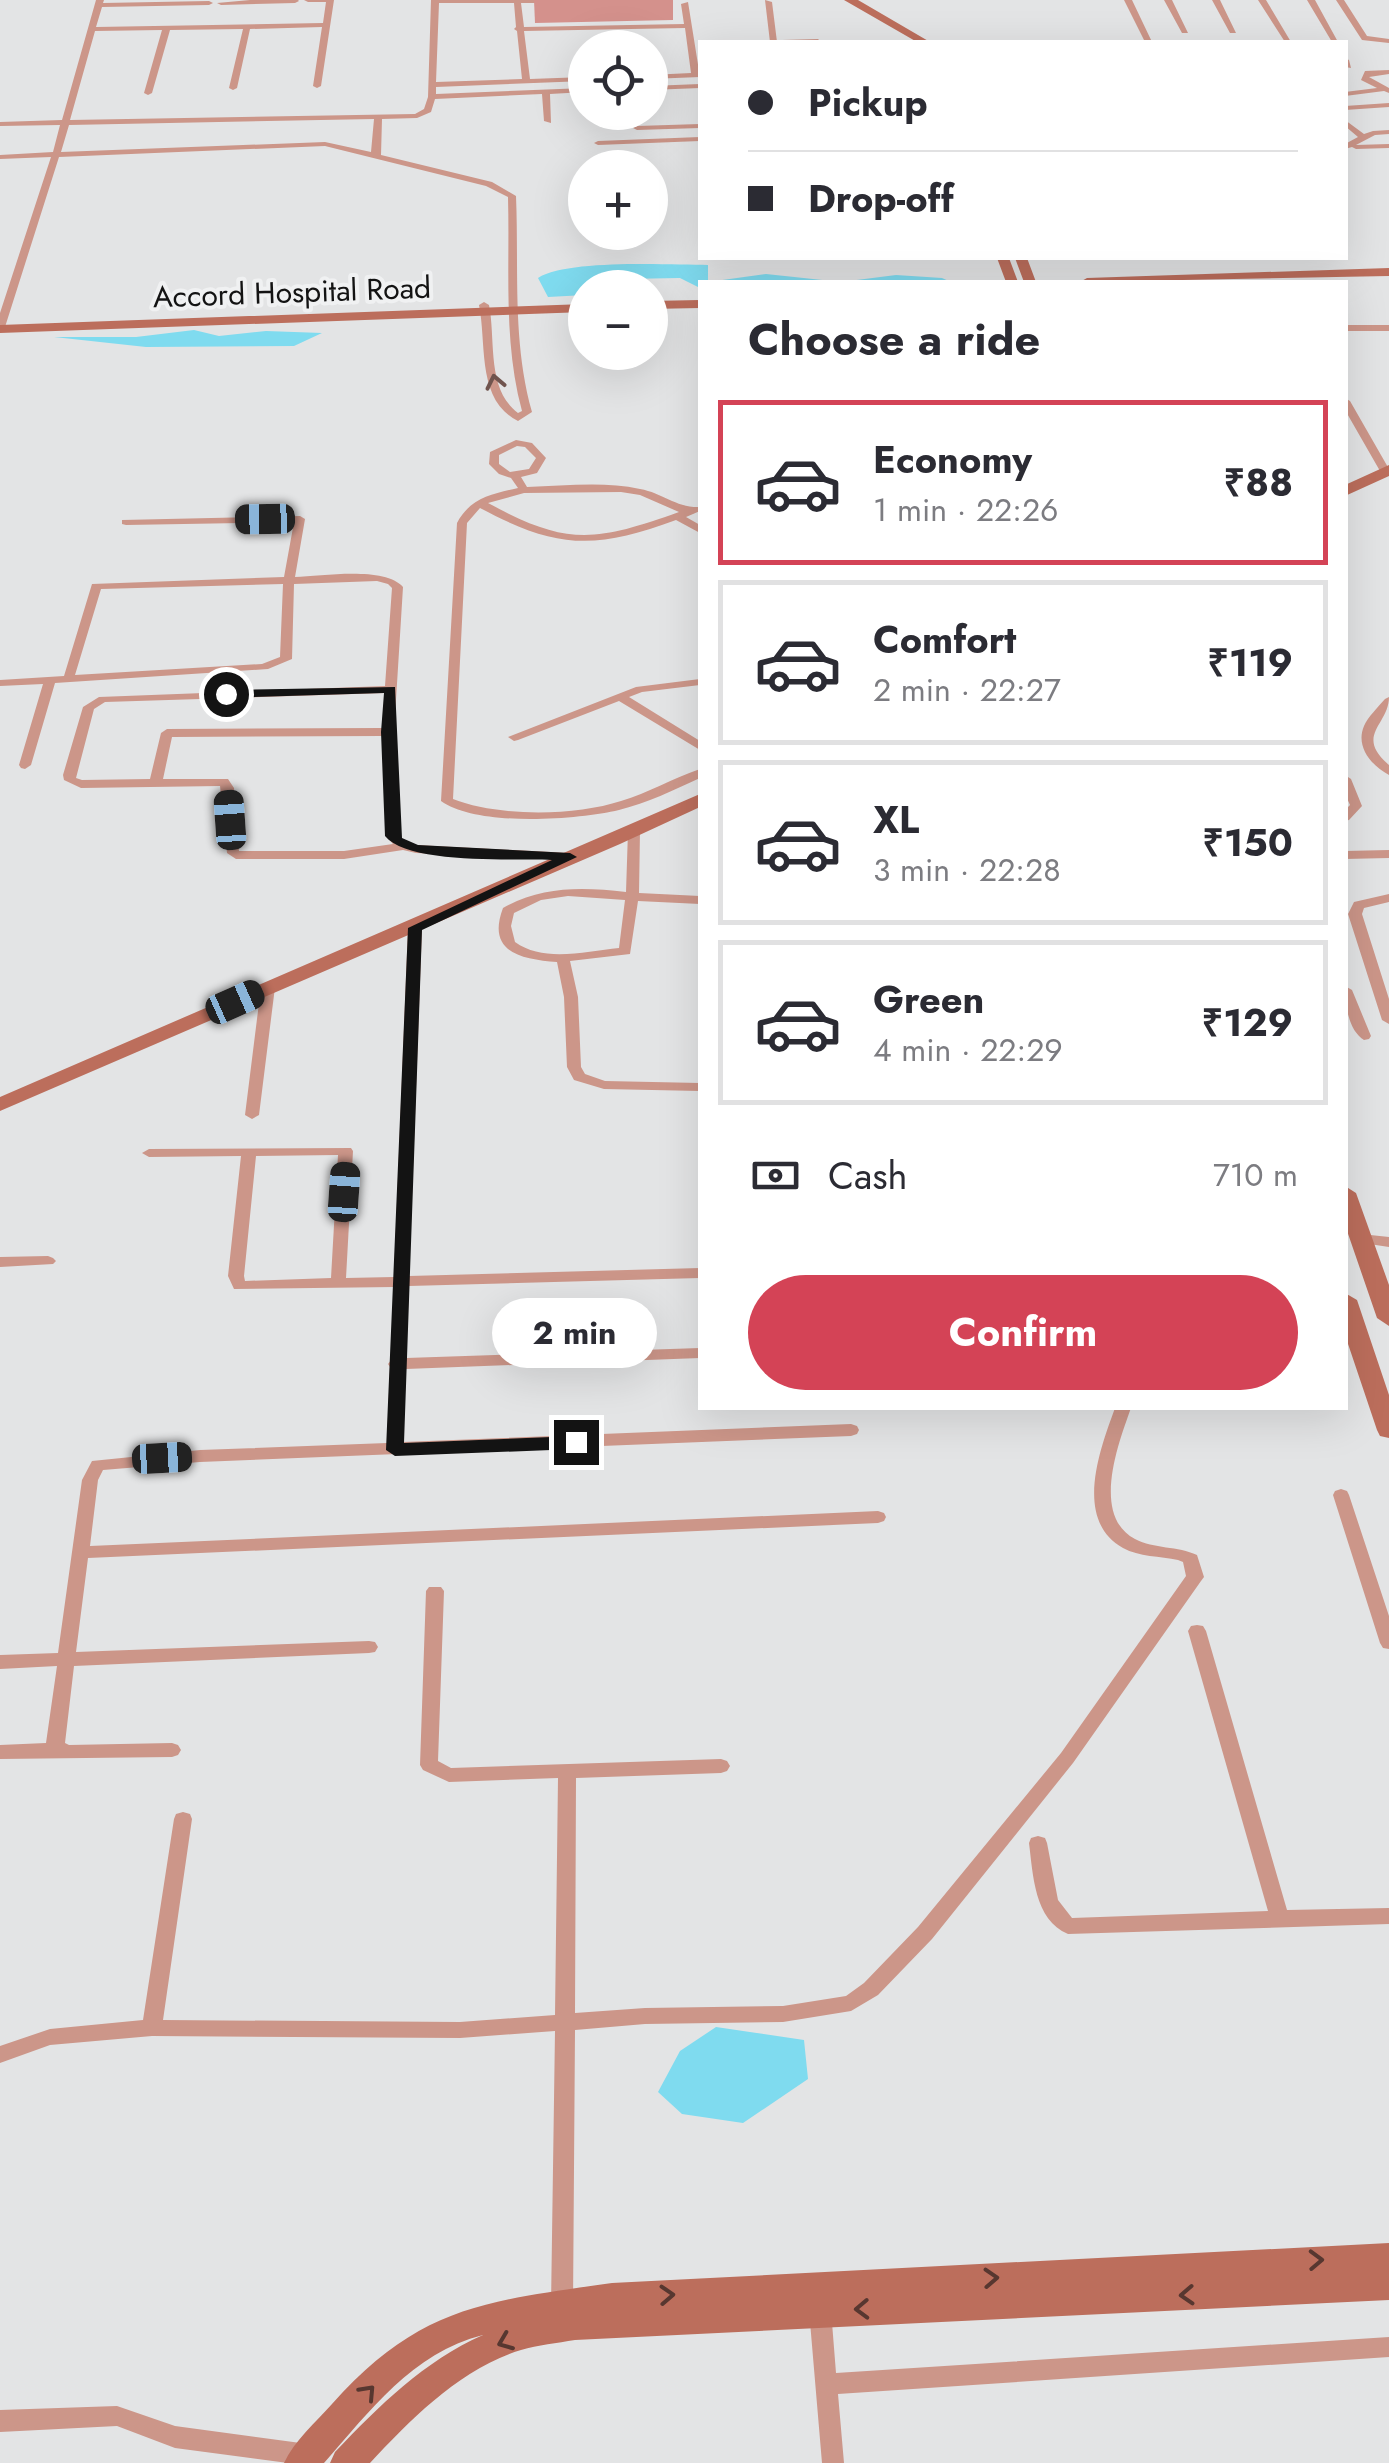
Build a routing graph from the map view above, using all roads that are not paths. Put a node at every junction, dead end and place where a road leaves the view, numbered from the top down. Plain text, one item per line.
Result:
1 (308, 0) edge
2 (327, 0) edge
3 (435, 0) edge
4 (566, 0) edge
5 (838, 0) edge
6 (850, 0) edge
7 (1128, 0) edge
8 (1168, 0) edge
9 (1216, 0) edge
10 (1262, 0) edge
11 (1310, 0) edge
12 (1340, 0) edge
13 (252, 1) edge
14 (295, 1) edge
15 (517, 1) edge
16 (99, 2) edge
17 (171, 2) edge
18 (768, 2) edge
19 (208, 3) dead end
20 (220, 3) dead end
21 (685, 4) dead end
22 (326, 25) junction
23 (246, 26) junction
24 (688, 26) junction
25 (168, 28) junction
26 (91, 29) junction
27 (518, 29) junction
28 (1185, 31) dead end
29 (1233, 31) dead end
30 (774, 40) edge
31 (908, 40) edge
32 (920, 40) edge
33 (1148, 40) edge
34 (1287, 40) edge
35 (1334, 40) edge
36 (1389, 40) edge
37 (695, 46) edge
38 (1389, 72) edge
39 (698, 75) edge
40 (668, 76) edge
41 (568, 80) edge
42 (526, 81) junction
43 (432, 85) junction
44 (317, 86) dead end
45 (698, 86) edge
46 (668, 87) edge
47 (233, 88) dead end
48 (1386, 90) edge
49 (568, 91) edge
50 (546, 92) junction
51 (148, 94) dead end
52 (1348, 94) edge
53 (432, 97) junction
54 (1389, 105) edge
55 (1348, 108) edge
56 (378, 118) junction
57 (548, 121) dead end
58 (65, 123) junction
59 (0, 124) edge
60 (1348, 125) edge
61 (698, 126) edge
62 (668, 129) edge
63 (1389, 132) edge
64 (1364, 138) junction
65 (698, 139) edge
66 (598, 143) dead end
67 (1389, 146) edge
68 (1348, 147) edge
69 (56, 155) junction
70 (376, 156) junction
71 (0, 157) edge
72 (1389, 275) edge
73 (1173, 280) edge
74 (1313, 280) edge
75 (698, 300) edge
76 (668, 301) edge
77 (568, 306) edge
78 (510, 308) junction
79 (485, 309) junction
80 (0, 326) edge
81 (1348, 328) edge
82 (1389, 328) edge
83 (1348, 406) edge
84 (518, 418) junction
85 (516, 443) junction
86 (1387, 470) edge
87 (516, 477) junction
88 (524, 490) junction
89 (1348, 490) edge
90 (478, 503) junction
91 (687, 512) junction
92 (126, 522) dead end
93 (698, 527) edge
94 (289, 580) junction
95 (69, 677) junction
96 (50, 678) junction
97 (698, 682) edge
98 (0, 683) edge
99 (391, 689) junction
100 (619, 696) junction
101 (1389, 700) edge
102 (388, 732) junction
103 (514, 737) dead end
104 (1389, 744) edge
105 (698, 745) edge
106 (1368, 745) junction
107 (25, 764) dead end
108 (1389, 770) edge
109 (698, 774) edge
110 (156, 782) junction
111 (1348, 787) edge
112 (698, 801) edge
113 (1348, 815) edge
114 (634, 831) junction
115 (403, 846) junction
116 (1389, 854) edge
117 (1348, 855) edge
118 (570, 857) junction
119 (632, 897) junction
120 (1389, 898) edge
121 (698, 900) edge
122 (415, 928) junction
123 (563, 958) junction
124 (1389, 965) edge
125 (1372, 972) junction
126 (1348, 980) edge
127 (268, 987) junction
128 (1348, 997) edge
129 (1389, 1020) edge
130 (1364, 1036) dead end
131 (698, 1087) edge
132 (0, 1104) edge
133 (252, 1115) dead end
134 (249, 1152) junction
135 (149, 1153) dead end
136 (1348, 1202) edge
137 (1361, 1239) junction
138 (1389, 1242) edge
139 (48, 1261) dead end
140 (0, 1262) edge
141 (698, 1274) edge
142 (400, 1281) junction
143 (338, 1284) junction
144 (1348, 1309) edge
145 (1389, 1318) edge
146 (698, 1353) edge
147 (396, 1364) junction
148 (1124, 1410) edge
149 (851, 1430) dead end
150 (1389, 1430) edge
151 (395, 1450) junction
152 (1340, 1495) dead end
153 (878, 1517) dead end
154 (81, 1552) junction
155 (435, 1591) dead end
156 (1197, 1631) dead end
157 (1389, 1644) edge
158 (369, 1647) dead end
159 (67, 1659) junction
160 (0, 1662) edge
161 (58, 1750) junction
162 (172, 1750) dead end
163 (0, 1752) edge
164 (721, 1766) dead end
165 (567, 1771) junction
166 (184, 1819) dead end
167 (1038, 1843) dead end
168 (1389, 1916) edge
169 (1280, 1918) junction
170 (566, 2023) junction
171 (152, 2028) junction
172 (0, 2055) edge
173 (1389, 2258) edge
174 (1389, 2285) edge
175 (562, 2306) junction
176 (820, 2310) junction
177 (1389, 2347) edge
178 (827, 2384) junction
179 (0, 2421) edge
180 (304, 2459) edge
181 (347, 2463) edge
182 (833, 2463) edge

1 - 2 street
2 - 22 street
3 - 15 street
3 - 43 street
4 - 15 street
5 - 31 street
6 - 32 street
7 - 33 street
8 - 28 street
9 - 29 street
10 - 34 street
11 - 35 street
12 - 36 street
13 - 14 street
13 - 20 street
15 - 27 street
16 - 17 street
16 - 26 street
17 - 19 street
18 - 30 street
21 - 24 street
22 - 23 street
22 - 44 street
23 - 25 street
23 - 47 street
24 - 27 street
24 - 37 street
25 - 26 street
25 - 51 street
26 - 58 street
27 - 42 street
37 - 39 street
38 - 48 street
39 - 40 street
41 - 42 street
42 - 43 street
43 - 53 street
45 - 46 street
48 - 52 street
49 - 50 street
50 - 53 street
50 - 57 street
53 - 56 street
54 - 55 street
56 - 58 street
56 - 70 street
58 - 59 street
58 - 69 street
60 - 64 street
61 - 62 street
63 - 64 street
64 - 68 street
65 - 66 street
67 - 68 street
69 - 70 street
69 - 71 street
69 - 80 street
70 - 78 street
72 - 73 street
72 - 74 street
75 - 76 street
77 - 78 street, Accord Hospital Road
78 - 79 street, Accord Hospital Road
78 - 84 street
79 - 80 street, Accord Hospital Road
84 -> 79 street
81 - 82 street
83 - 86 street
84 - 85 street
85 - 87 street
85 - 87 street
86 - 89 street
87 - 88 street
88 - 90 street
88 - 91 street
90 - 91 street
90 - 109 street
91 - 93 street
92 - 94 street
94 - 95 street
94 - 95 street
94 - 99 street
95 - 96 street
96 - 98 street
96 - 107 street
97 - 100 street
99 - 102 street
99 - 110 street
100 - 103 street
100 - 105 street
101 - 106 street
102 - 110 street
102 - 115 street
104 - 106 street
106 - 108 street
110 - 115 street
111 - 113 street
112 - 114 street
114 - 118 street
114 - 119 street
115 - 118 street
116 - 117 street
118 - 122 street
119 - 121 street
119 - 123 street
119 - 123 street
120 - 125 street
122 - 127 street
122 - 142 street
123 - 131 street
124 - 125 street
125 - 126 street
125 - 129 street
127 - 132 street
127 - 133 street
128 - 130 street
134 - 135 street
134 - 143 street
134 - 143 street
136 - 137 street
137 - 138 street
137 - 145 street
139 - 140 street
141 - 142 street
142 - 143 street
142 - 147 street
144 - 150 street
146 - 147 street
147 - 151 street
148 - 170 street
149 - 151 street
151 - 154 street
152 - 157 street
153 - 154 street
154 - 159 street
155 - 165 street
156 - 169 street
158 - 159 street
159 - 160 street
159 - 161 street
161 - 162 street
161 - 163 street
164 - 165 street
165 - 170 street
166 - 171 street
167 - 169 street
168 - 169 street
170 - 171 street
170 - 175 street
171 - 172 street
175 -> 173 street
174 -> 176 street
180 -> 175 street
176 - 178 street
176 -> 181 street
177 - 178 street
178 - 182 street
179 - 180 street

